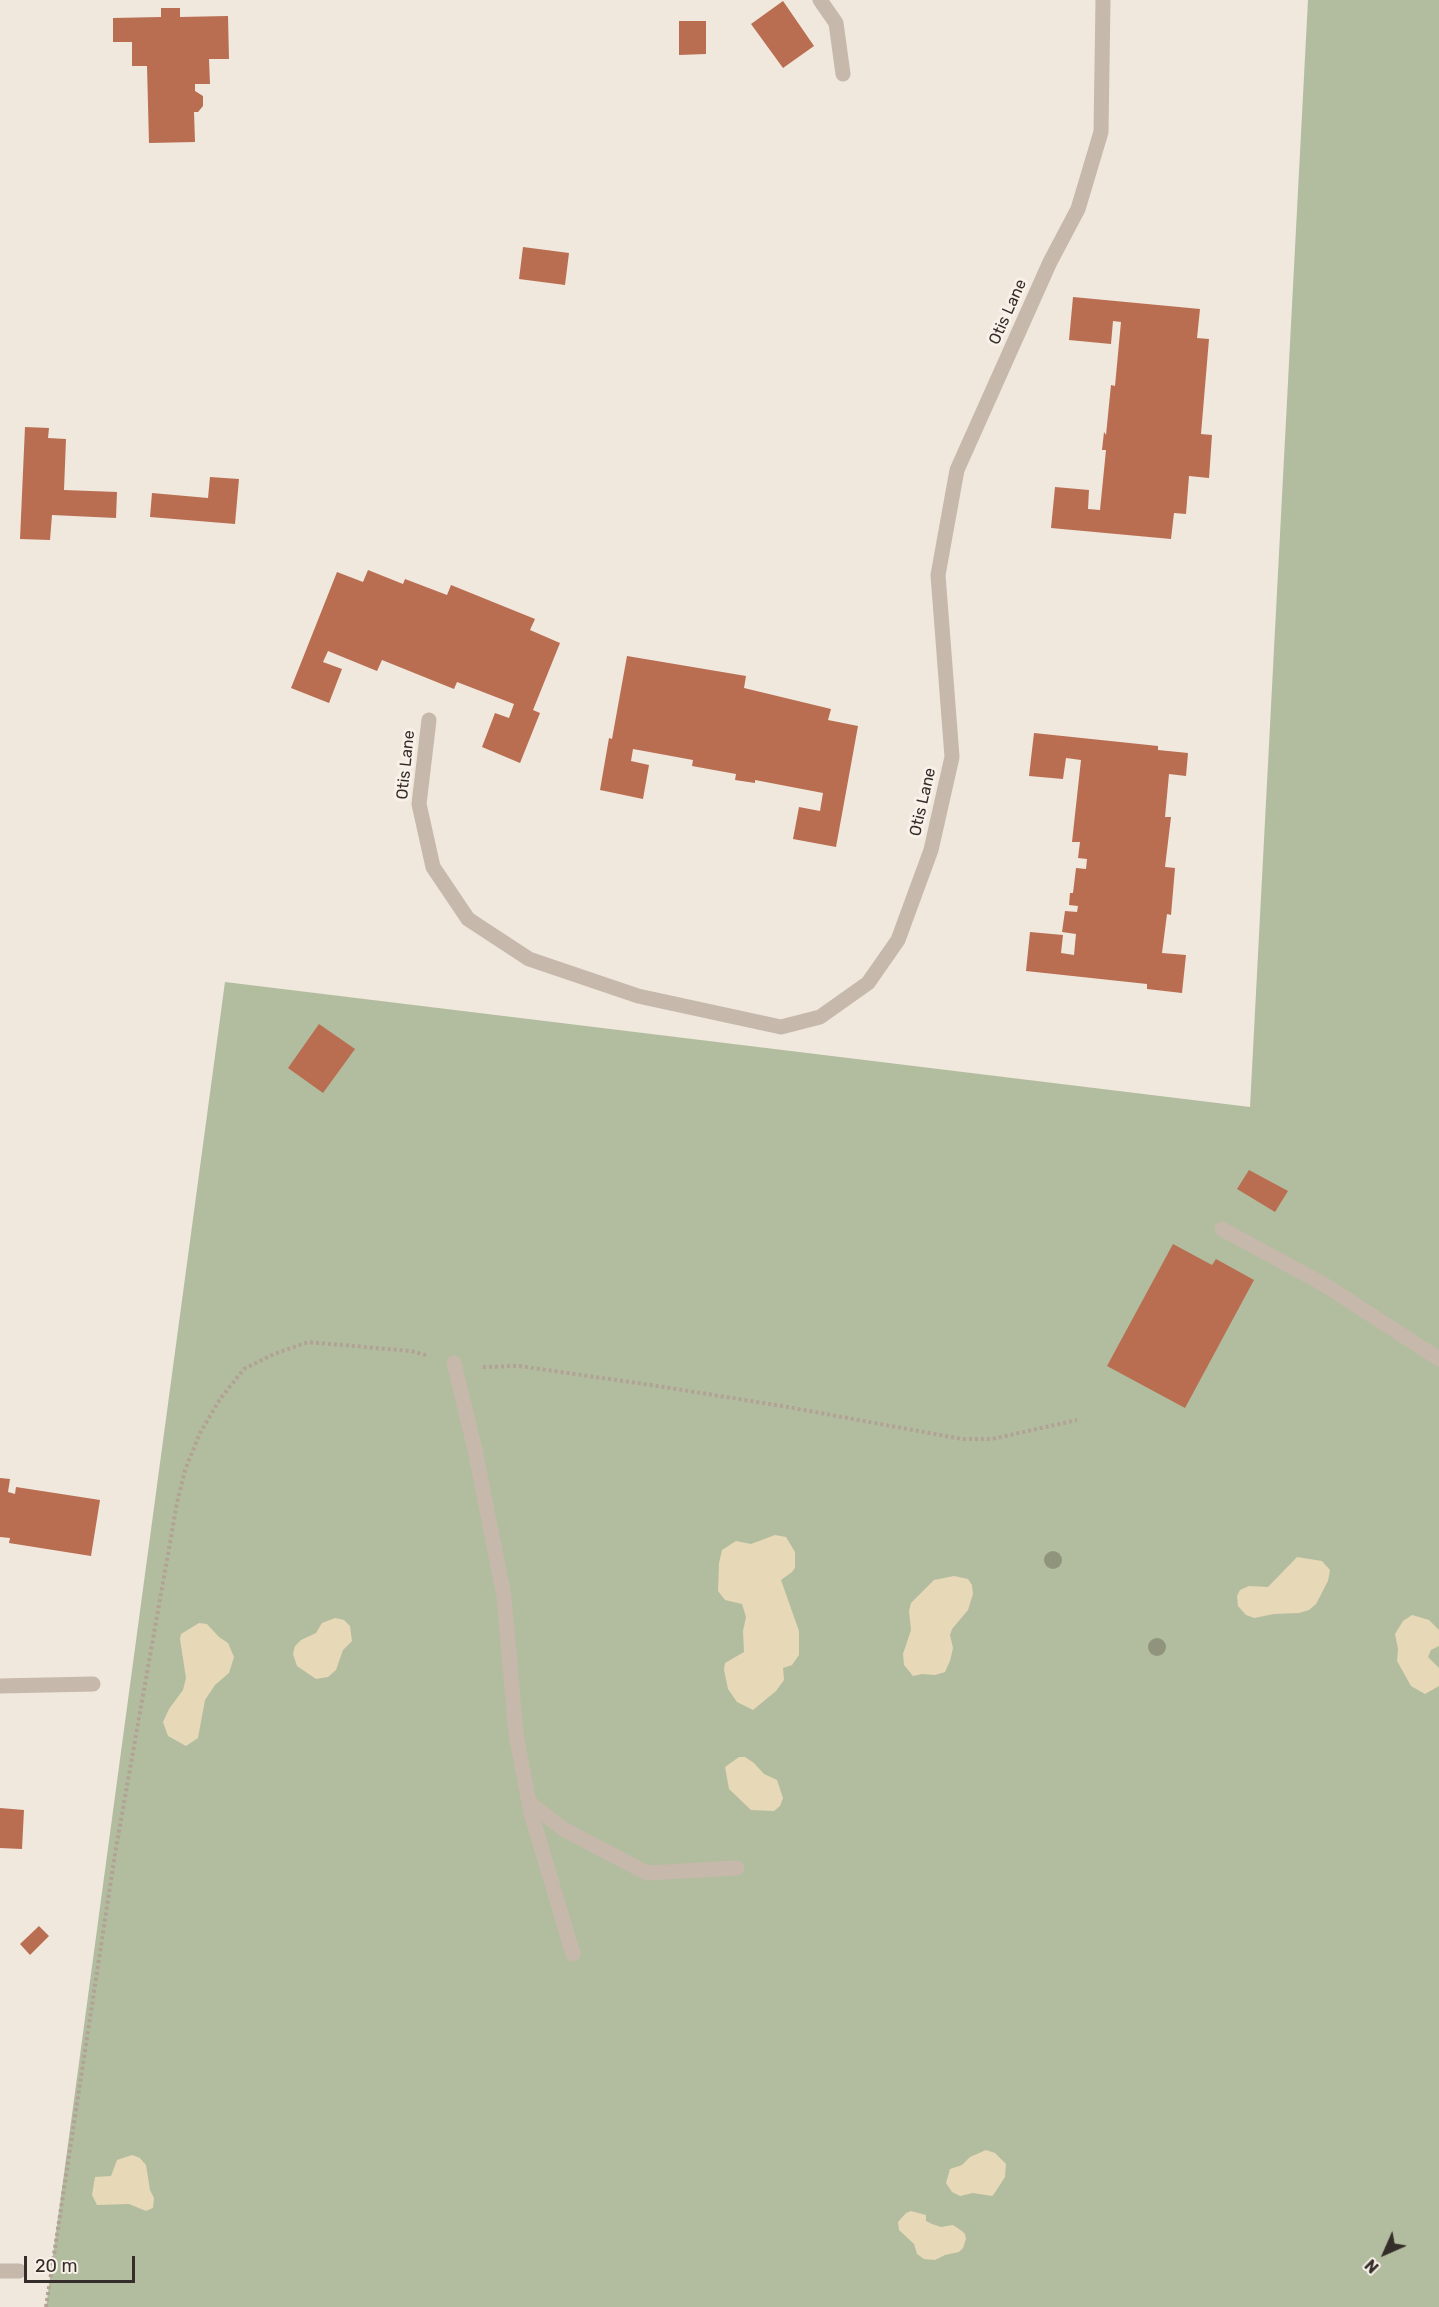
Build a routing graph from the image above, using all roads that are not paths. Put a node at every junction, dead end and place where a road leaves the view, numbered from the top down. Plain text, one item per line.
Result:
1 (820, 0) edge
2 (1103, 0) edge
3 (843, 74) dead end
4 (429, 720) dead end
5 (1222, 1229) dead end
6 (1439, 1359) edge
7 (454, 1363) road end
8 (93, 1684) dead end
9 (0, 1686) edge
10 (529, 1802) junction
11 (737, 1868) dead end
12 (573, 1954) dead end
13 (0, 2271) edge
14 (19, 2271) dead end

1 - 3 street
2 - 4 street, Otis Lane
5 - 6 street
7 - 10 street
8 - 9 street
10 - 11 street
10 - 12 street
13 - 14 street

